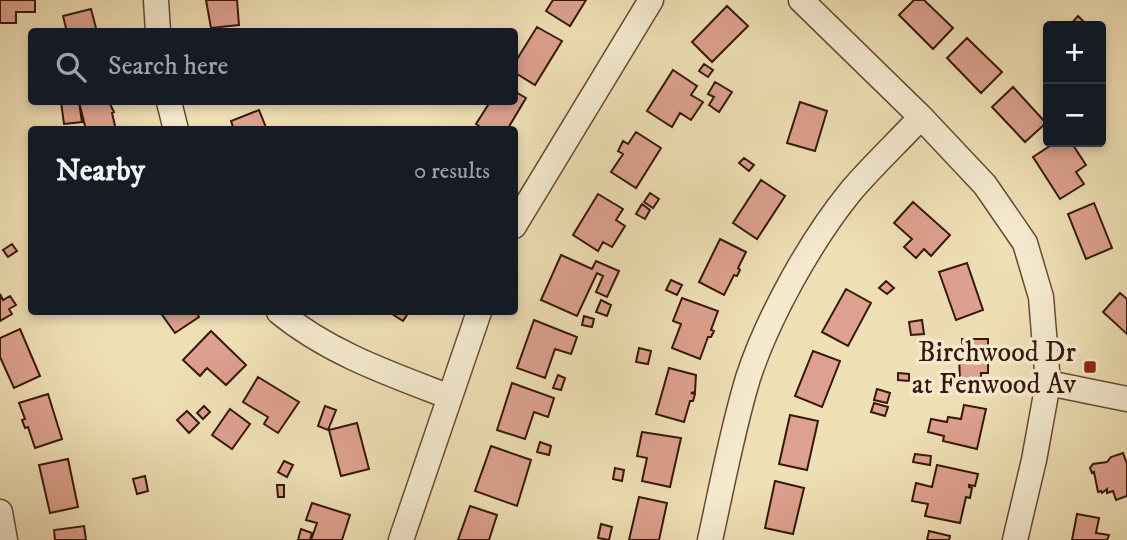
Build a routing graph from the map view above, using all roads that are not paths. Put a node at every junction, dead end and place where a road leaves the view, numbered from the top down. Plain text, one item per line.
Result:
1 (156, 0) edge
2 (651, 0) edge
3 (801, 0) edge
4 (158, 28) edge
5 (170, 105) edge
6 (922, 117) junction
7 (175, 126) edge
8 (518, 219) edge
9 (283, 315) edge
10 (479, 315) edge
11 (1048, 383) junction
12 (450, 397) junction
13 (1127, 399) edge
14 (0, 512) edge
15 (5, 540) edge
16 (401, 540) edge
17 (710, 540) edge
18 (1015, 540) edge

1 - 4 street
2 - 8 street
3 - 6 street
5 - 7 street
6 - 11 street
6 - 17 street
9 - 12 street
10 - 12 street
11 - 13 street
11 - 18 street
12 - 16 street
14 - 15 street

